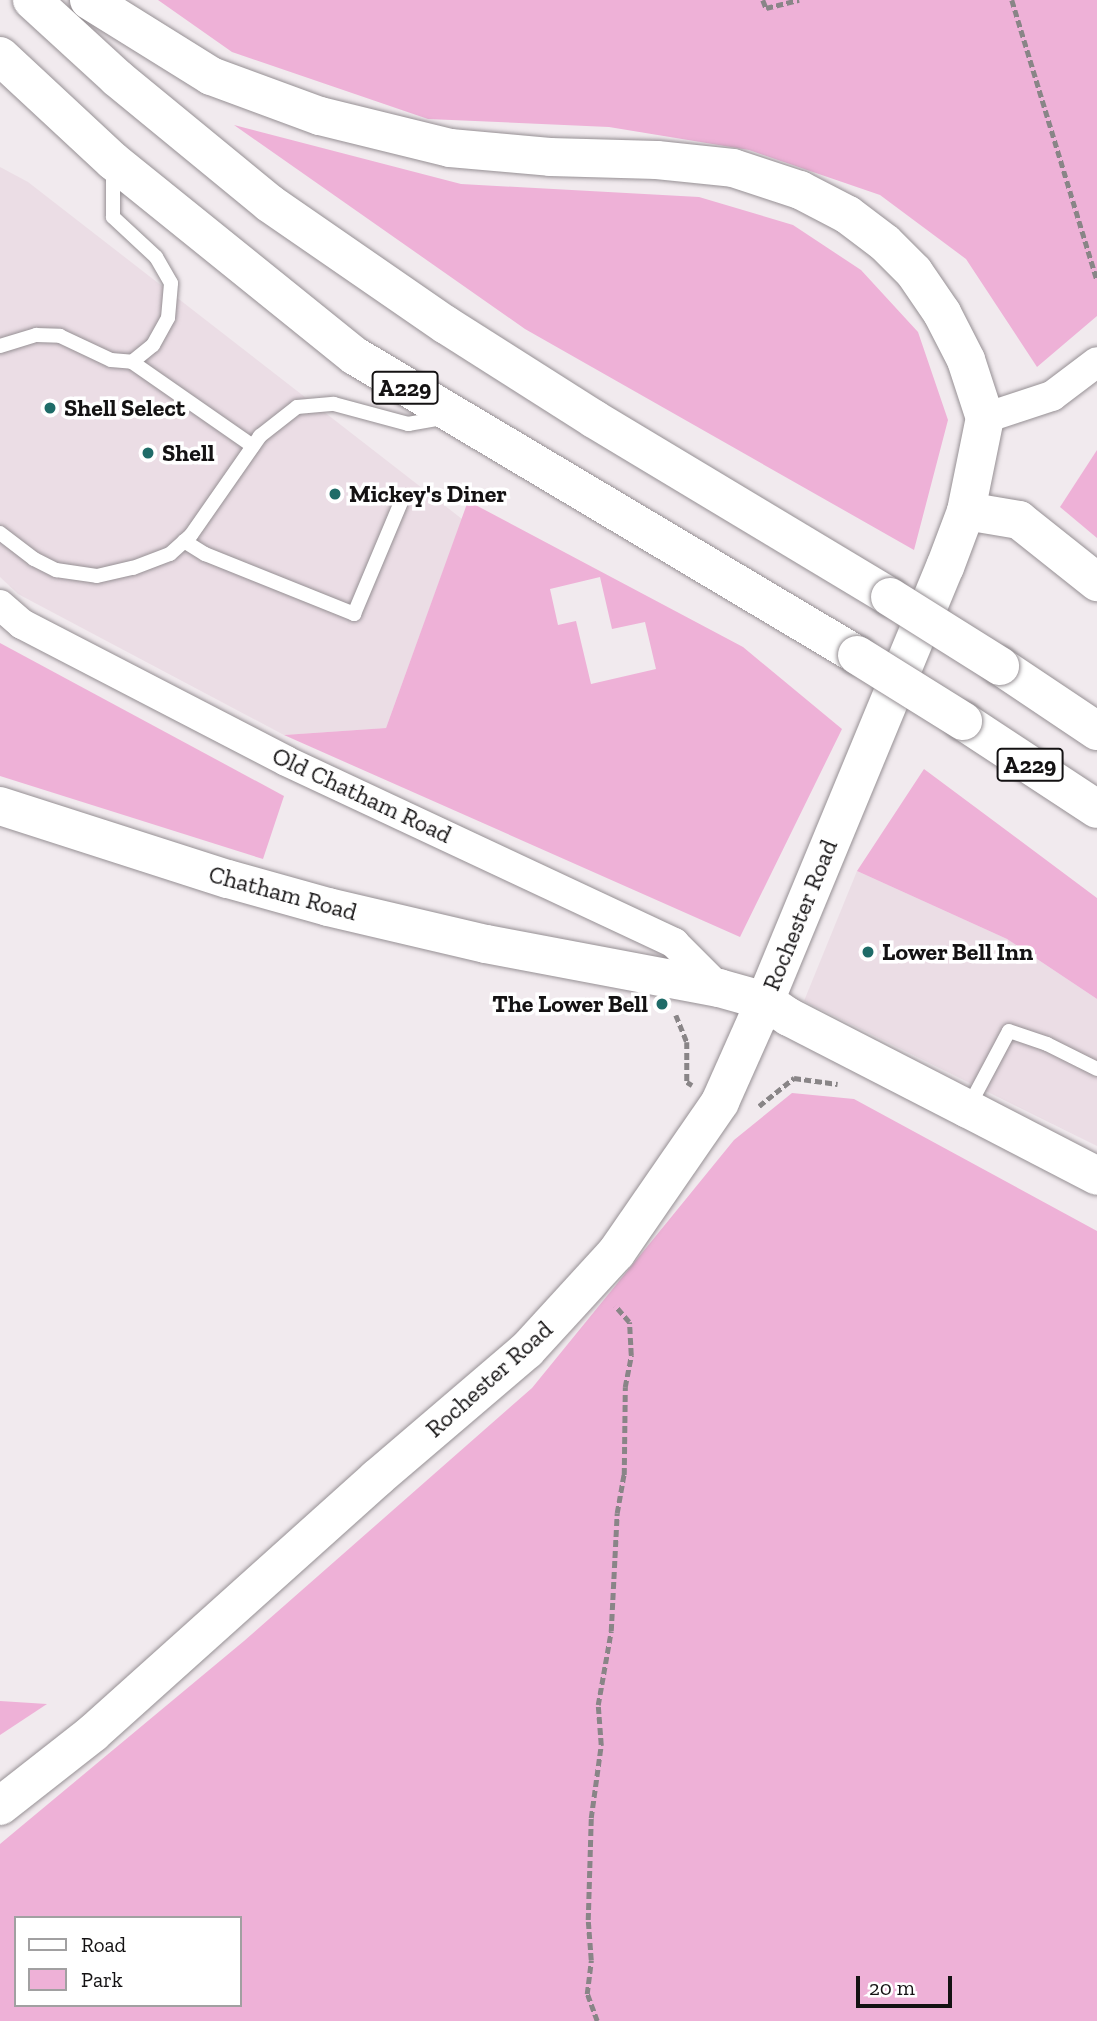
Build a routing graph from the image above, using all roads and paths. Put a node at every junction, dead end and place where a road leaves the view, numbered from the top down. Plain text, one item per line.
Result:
1 (32, 0) edge
2 (89, 0) edge
3 (763, 0) edge
4 (800, 0) edge
5 (1012, 0) edge
6 (0, 56) edge
7 (113, 161) junction
8 (1097, 279) edge
9 (0, 346) edge
10 (132, 362) junction
11 (1097, 362) edge
12 (452, 416) junction
13 (985, 418) junction
14 (253, 446) junction
15 (401, 502) dead end
16 (966, 511) junction
17 (0, 533) edge
18 (184, 541) junction
19 (1097, 582) edge
20 (0, 605) edge
21 (1097, 732) edge
22 (0, 806) edge
23 (1097, 809) edge
24 (719, 988) junction
25 (765, 1001) junction
26 (676, 1013) dead end
27 (1097, 1069) edge
28 (687, 1082) dead end
29 (841, 1085) dead end
30 (968, 1109) junction
31 (752, 1112) dead end
32 (1097, 1176) edge
33 (614, 1304) dead end
34 (0, 1806) edge
35 (597, 2021) edge

1 - 21 main road, A229, bridge
2 - 13 main road
3 - 4 path
5 - 8 path
6 - 7 main road, A229
7 - 10 lane
7 - 12 main road, A229
9 - 10 lane
10 - 14 lane
11 - 13 street
12 - 14 lane
12 - 23 main road, A229, bridge
13 - 16 main road, Rochester Road
14 - 18 lane
15 - 18 lane
16 - 19 main road
16 - 25 main road, Rochester Road
17 - 18 lane
20 - 24 street, Old Chatham Road
22 - 24 main road, Chatham Road
24 - 25 main road, Chatham Road
25 - 30 main road, Chatham Road
25 - 34 main road, Rochester Road
26 - 28 path
27 - 30 lane
29 - 31 path
30 - 32 main road, Chatham Road
33 - 35 path

